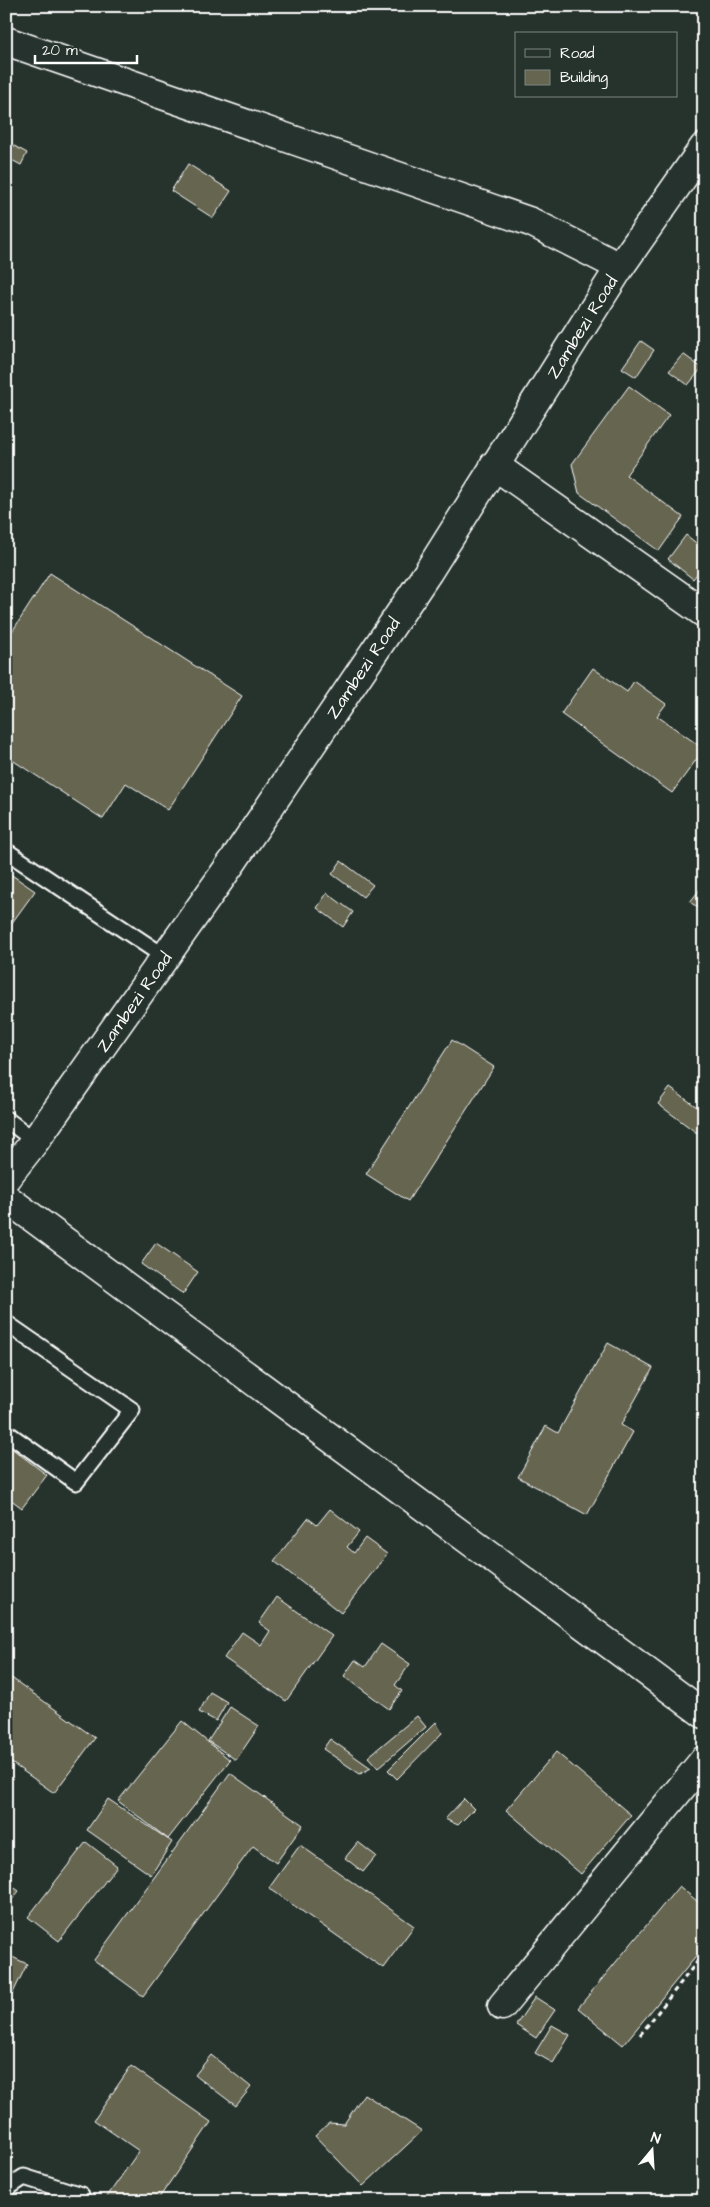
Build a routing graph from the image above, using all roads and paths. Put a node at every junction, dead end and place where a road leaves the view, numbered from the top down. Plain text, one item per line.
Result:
1 (6, 41) edge
2 (704, 147) edge
3 (620, 267) junction
4 (494, 465) junction
5 (704, 614) edge
6 (6, 851) edge
7 (165, 958) junction
8 (6, 1119) edge
9 (35, 1141) junction
10 (6, 1177) edge
11 (6, 1198) edge
12 (6, 1323) edge
13 (6, 1432) edge
14 (704, 1714) edge
15 (704, 1760) edge
16 (704, 1953) edge
17 (502, 2006) dead end
18 (640, 2035) dead end
19 (6, 2189) edge
20 (81, 2195) dead end

1 - 3 street
2 - 3 street, Zambezi Road
3 - 4 street, Zambezi Road
4 - 5 street
4 - 7 street, Zambezi Road
6 - 7 lane
7 - 9 street, Zambezi Road
8 - 9 lane
9 - 10 street, Zambezi Road
11 - 14 street
12 - 13 lane
15 - 17 street
16 - 18 path
19 - 20 lane

